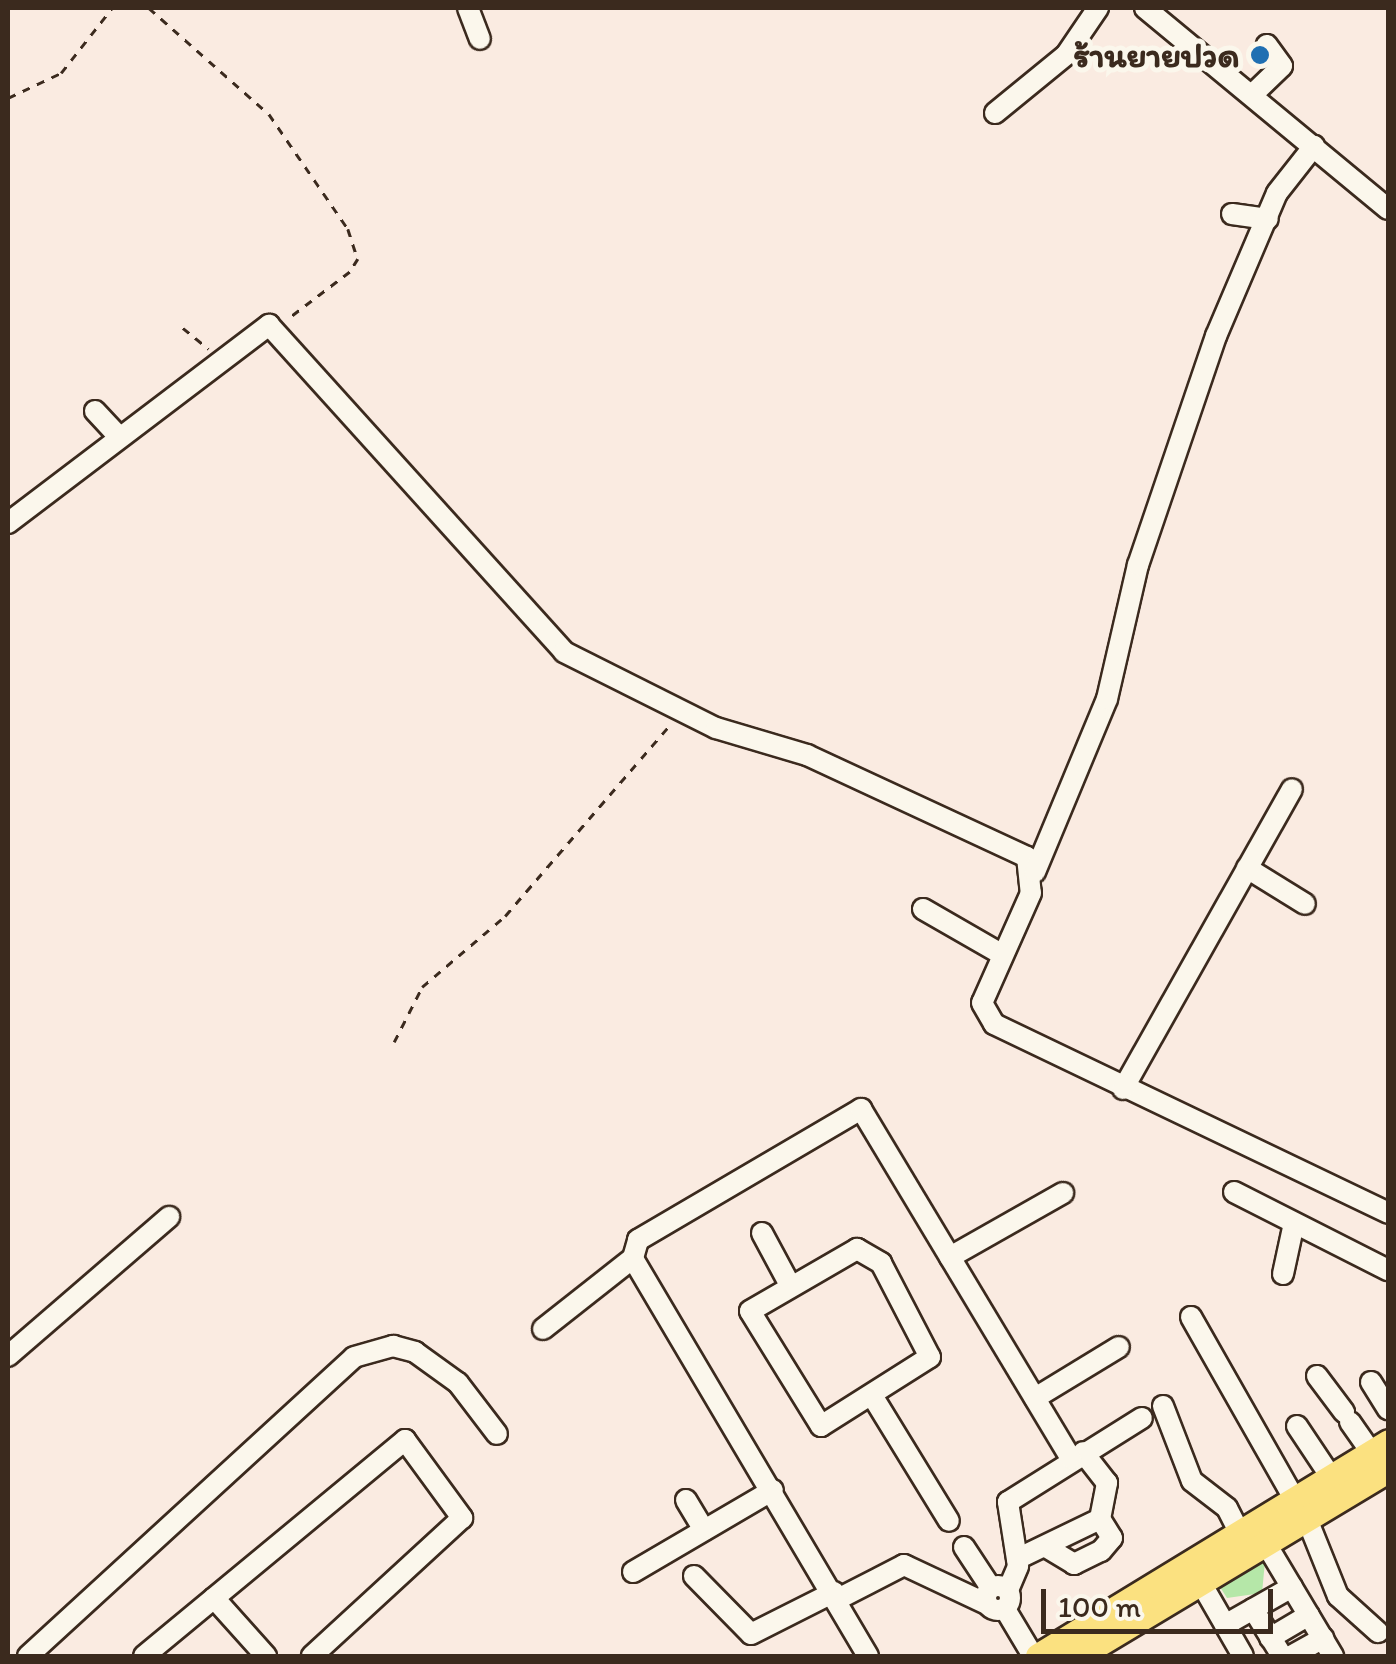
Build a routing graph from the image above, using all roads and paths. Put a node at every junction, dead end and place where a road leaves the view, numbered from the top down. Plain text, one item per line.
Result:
1 (112, 8) edge
2 (149, 8) edge
3 (468, 8) edge
4 (1098, 8) edge
5 (1146, 8) edge
6 (480, 39) dead end
7 (1267, 45) dead end
8 (1252, 94) junction
9 (8, 98) edge
10 (995, 113) dead end
11 (1314, 146) junction
12 (1388, 209) edge
13 (1232, 214) dead end
14 (1268, 219) junction
15 (182, 328) dead end
16 (275, 330) junction
17 (224, 355) junction
18 (95, 411) dead end
19 (119, 437) junction
20 (8, 523) edge
21 (681, 712) junction
22 (1292, 788) dead end
23 (1247, 868) junction
24 (1035, 872) junction
25 (1305, 904) dead end
26 (923, 909) dead end
27 (1003, 955) junction
28 (394, 1042) dead end
29 (1123, 1089) junction
30 (1063, 1192) dead end
31 (1234, 1192) dead end
32 (1388, 1213) edge
33 (169, 1217) dead end
34 (1294, 1223) junction
35 (762, 1234) dead end
36 (950, 1256) junction
37 (633, 1258) junction
38 (1388, 1270) edge
39 (1283, 1274) dead end
40 (790, 1285) junction
41 (1191, 1318) dead end
42 (543, 1329) dead end
43 (1119, 1347) dead end
44 (8, 1356) edge
45 (1316, 1376) dead end
46 (1371, 1382) dead end
47 (873, 1396) junction
48 (1035, 1398) junction
49 (1162, 1406) dead end
50 (1388, 1409) edge
51 (1142, 1418) dead end
52 (1297, 1426) dead end
53 (497, 1434) dead end
54 (1077, 1455) junction
55 (1383, 1455) edge
56 (1333, 1480) junction
57 (773, 1490) junction
58 (686, 1500) dead end
59 (1302, 1510) junction
60 (949, 1521) dead end
61 (704, 1530) junction
62 (1241, 1535) junction
63 (1266, 1544) junction
64 (964, 1547) dead end
65 (1017, 1559) junction
66 (633, 1572) dead end
67 (694, 1576) dead end
68 (1201, 1584) junction
69 (1292, 1587) junction
70 (836, 1596) junction
71 (214, 1598) junction
72 (998, 1598) junction
73 (1254, 1609) junction
74 (1309, 1615) junction
75 (1225, 1625) junction
76 (1378, 1632) dead end
77 (1270, 1638) junction
78 (1328, 1647) edge
79 (28, 1656) edge
80 (144, 1656) edge
81 (266, 1656) edge
82 (312, 1656) edge
83 (868, 1656) edge
84 (1035, 1656) edge
85 (1078, 1656) edge
86 (1243, 1656) edge
87 (1282, 1656) edge
88 (1291, 1656) edge

1 - 9 path
2 - 16 path
3 - 6 street
4 - 10 street
5 - 8 street
7 - 8 street
8 - 11 street
11 - 12 street
11 - 14 street
13 - 14 street
14 - 24 street
15 - 17 path
16 - 17 street
16 - 21 street
17 - 19 street
18 - 19 street
19 - 20 street
21 - 24 street
21 - 28 path
22 - 23 street
23 - 25 street
23 - 29 street
24 - 27 street
26 - 27 street
27 - 29 street
29 - 32 street
30 - 36 street
31 - 34 street
33 - 44 street
34 - 38 street
34 - 39 street
35 - 40 street
36 - 37 street
36 - 48 street
37 - 42 street
37 - 57 street
40 - 47 street
40 - 47 street
41 - 59 street
43 - 48 street
45 - 55 street
46 - 50 street
47 - 60 street
48 - 54 street
49 - 62 street
51 - 54 street
52 - 56 street
53 - 79 street
54 - 65 street
54 - 65 street
55 - 56 main road
55 - 59 main road
56 - 59 main road
57 - 61 street
57 - 70 street
58 - 61 street
59 - 62 main road
59 - 63 main road
59 - 76 street
61 - 66 street
62 - 84 main road
63 - 68 main road
63 - 69 street
64 - 72 street
65 - 72 street
67 - 70 street
68 - 75 street
68 - 85 main road
69 - 73 street
69 - 74 street
70 - 72 street
70 - 83 street
71 - 80 street
71 - 81 street
71 - 82 street
72 - 84 street
73 - 75 street
73 - 77 street
74 - 77 street
74 - 78 street
75 - 86 street
77 - 87 street
78 - 88 street

